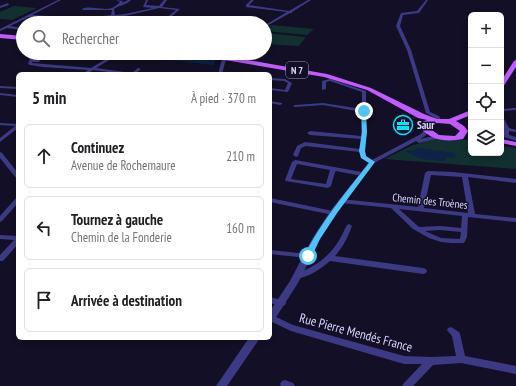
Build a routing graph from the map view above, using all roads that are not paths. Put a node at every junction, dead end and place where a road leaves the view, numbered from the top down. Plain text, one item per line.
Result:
1 (60, 0) edge
2 (117, 0) edge
3 (130, 0) edge
4 (146, 0) edge
5 (166, 0) edge
6 (253, 0) edge
7 (310, 0) edge
8 (427, 0) edge
9 (8, 4) dead end
10 (121, 4) junction
11 (0, 7) edge
12 (158, 7) junction
13 (91, 9) dead end
14 (113, 9) junction
15 (291, 12) junction
16 (30, 16) edge
17 (113, 16) joint
18 (170, 16) edge
19 (272, 22) edge
20 (16, 23) edge
21 (0, 27) edge
22 (6, 28) junction
23 (16, 29) edge
24 (0, 30) edge
25 (0, 36) edge
26 (16, 37) edge
27 (107, 60) edge
28 (225, 60) edge
29 (247, 60) edge
30 (32, 62) dead end
31 (516, 62) edge
32 (45, 66) junction
33 (41, 68) dead end
34 (94, 68) junction
35 (139, 69) dead end
36 (87, 72) edge
37 (119, 72) edge
38 (135, 72) edge
39 (221, 72) edge
40 (272, 79) edge
41 (502, 84) edge
42 (0, 87) edge
43 (16, 88) edge
44 (272, 89) edge
45 (324, 89) dead end
46 (367, 92) junction
47 (0, 94) edge
48 (16, 96) edge
49 (272, 102) edge
50 (280, 104) dead end
51 (295, 106) dead end
52 (516, 109) edge
53 (504, 110) edge
54 (364, 111) junction
55 (468, 114) edge
56 (468, 114) edge
57 (437, 120) junction
58 (502, 120) edge
59 (449, 122) junction
60 (0, 124) edge
61 (16, 125) edge
62 (457, 125) junction
63 (16, 127) edge
64 (426, 128) junction
65 (507, 129) junction
66 (516, 132) edge
67 (310, 133) dead end
68 (465, 134) edge
69 (439, 137) junction
70 (363, 138) junction
71 (516, 139) edge
72 (0, 140) edge
73 (504, 141) edge
74 (409, 143) junction
75 (504, 144) edge
76 (516, 145) edge
77 (362, 151) junction
78 (0, 154) edge
79 (296, 155) dead end
80 (372, 162) junction
81 (334, 170) junction
82 (16, 174) edge
83 (362, 174) junction
84 (465, 176) junction
85 (516, 181) edge
86 (272, 200) edge
87 (16, 201) edge
88 (341, 201) junction
89 (393, 207) junction
90 (421, 210) junction
91 (333, 213) junction
92 (468, 215) junction
93 (0, 220) edge
94 (516, 220) edge
95 (349, 226) dead end
96 (419, 229) junction
97 (464, 230) junction
98 (0, 237) edge
99 (16, 239) edge
100 (16, 241) edge
101 (272, 252) edge
102 (308, 256) junction
103 (330, 258) junction
104 (0, 259) edge
105 (423, 271) dead end
106 (298, 276) junction
107 (272, 300) edge
108 (282, 303) junction
109 (272, 316) edge
110 (272, 319) edge
111 (451, 330) dead end
112 (253, 340) edge
113 (461, 359) junction
114 (431, 361) junction
115 (516, 370) edge
116 (221, 386) edge
117 (407, 386) edge

1 - 16 street
2 - 10 street
3 - 10 street
4 - 12 street
5 - 12 street
6 - 15 street
7 - 15 street
8 - 57 street
9 - 11 street
10 - 14 street
12 - 17 street
12 - 18 street
13 - 14 street
14 - 17 street
15 - 19 street
20 - 22 street
21 - 22 street
22 - 23 street
22 - 24 street
25 - 26 main road
27 - 34 street
28 - 39 street
29 - 46 main road, N 7
30 - 32 street
31 - 41 main road
32 - 33 street
32 - 34 street
34 - 36 street
34 - 37 street
35 - 38 street
40 - 44 street
42 - 43 street
45 - 46 street
46 - 54 street
46 - 57 main road, N 7
46 - 64 main road, N 7
47 - 48 street
49 - 50 street
51 - 54 street
52 - 53 street
54 - 70 street
55 - 59 main road
56 - 62 main road
57 - 59 main road
57 - 64 main road
58 - 65 street
59 - 62 main road
60 - 61 street
62 - 68 main road
63 - 72 street
64 - 69 main road
64 - 74 street
65 - 66 street
65 - 71 street
67 - 70 street
68 - 69 main road
69 - 74 street
70 - 77 street
73 - 76 main road
74 - 80 street
75 - 76 main road
77 - 79 street
77 - 80 street
78 - 82 street
80 - 83 street
81 - 81 street
81 - 83 street
83 - 88 street
84 - 85 street
84 - 90 street
84 - 92 street
86 - 91 street
87 - 93 street
88 - 89 street, Chemin des Troènes
88 - 91 street
89 - 90 street, Chemin des Troènes
89 - 96 street
90 - 92 street, Chemin des Troènes
91 - 102 street
92 - 94 street, Chemin des Troènes
92 - 97 street
95 - 103 street
96 - 97 street
96 - 97 street
98 - 99 street
100 - 104 street
101 - 102 street
102 - 106 street
103 - 105 street
103 - 106 street
106 - 108 street
107 - 108 street
108 - 109 street
110 - 114 street, Rue Pierre Mendés France
111 - 113 street
112 - 116 street
113 - 114 street, Rue Pierre Mendés France
113 - 115 street, Rue Pierre Mendés France
114 - 117 street

